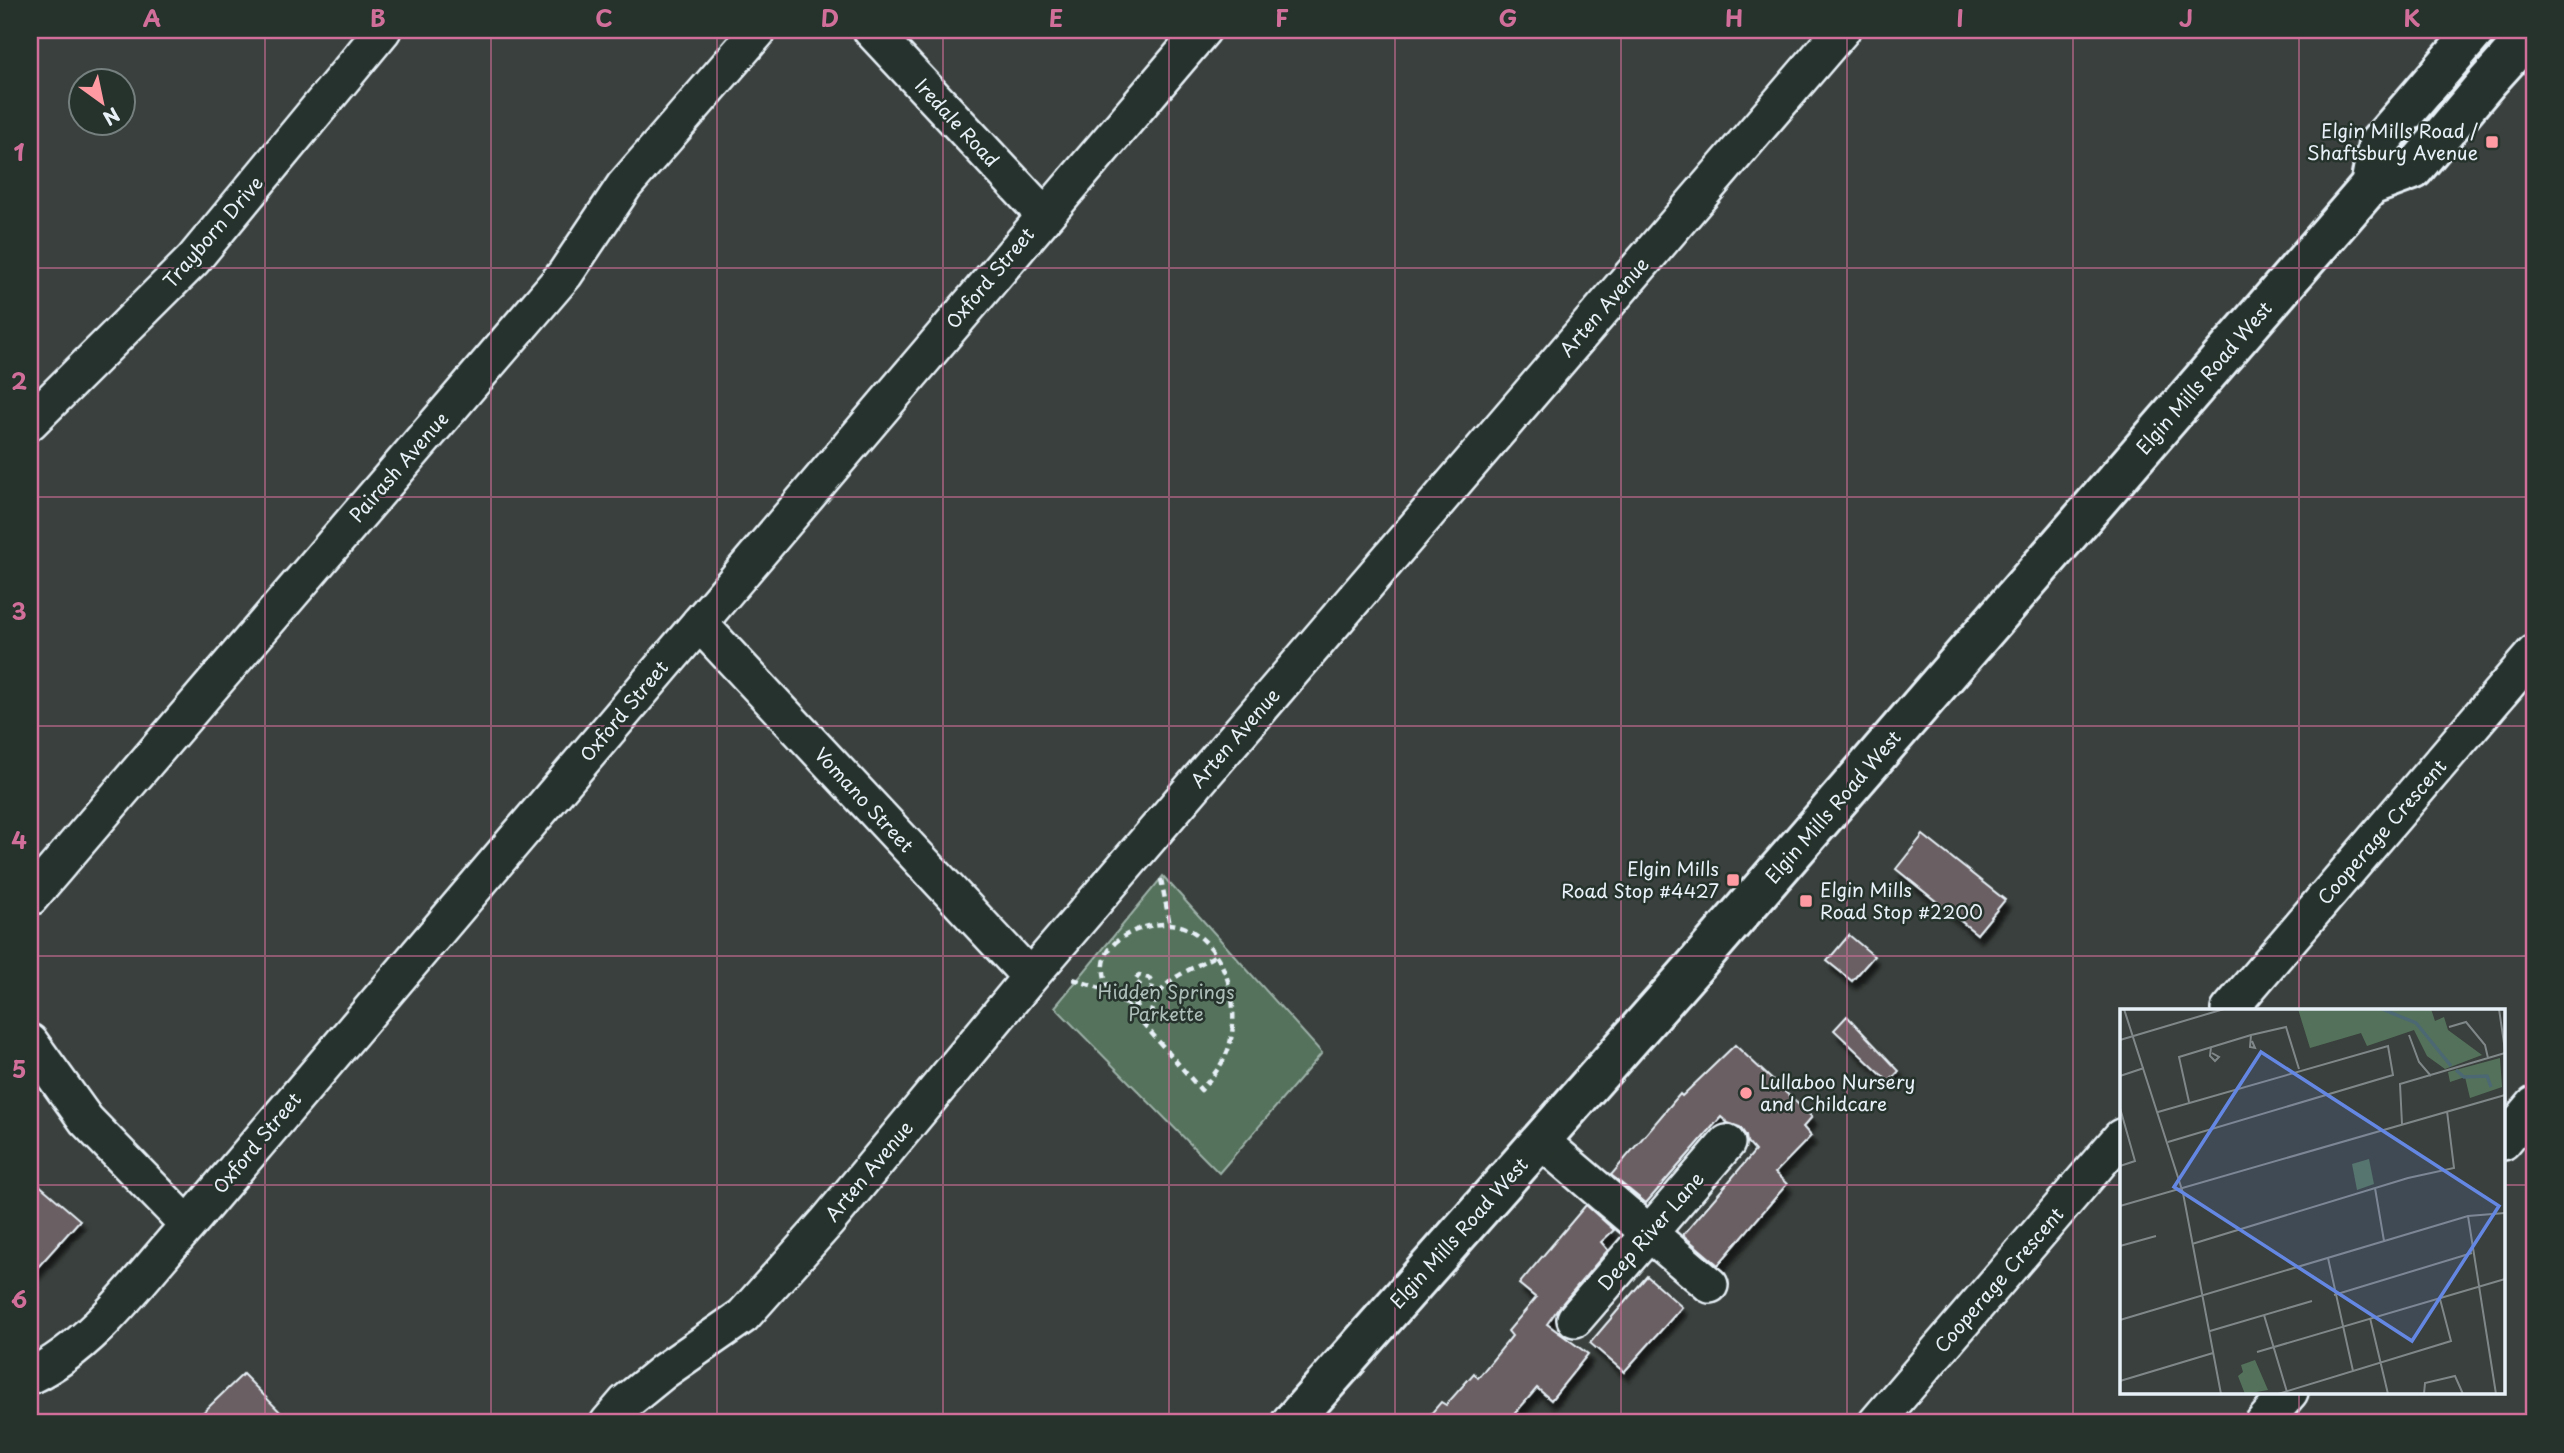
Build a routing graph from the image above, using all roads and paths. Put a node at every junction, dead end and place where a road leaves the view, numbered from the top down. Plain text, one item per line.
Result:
1 (383, 30) edge
2 (759, 30) edge
3 (871, 30) edge
4 (1203, 30) edge
5 (1842, 30) edge
6 (2476, 30) edge
7 (2524, 40) edge
8 (2371, 186) junction
9 (1044, 215) junction
10 (30, 422) edge
11 (699, 623) junction
12 (2534, 653) edge
13 (1161, 879) dead end
14 (30, 898) edge
15 (1170, 925) junction
16 (1216, 956) junction
17 (1030, 977) junction
18 (1073, 979) dead end
19 (1141, 986) dead end
20 (1110, 991) junction
21 (1127, 1005) junction
22 (2230, 1009) edge
23 (1146, 1027) junction
24 (30, 1042) edge
25 (2534, 1105) edge
26 (2120, 1138) edge
27 (1541, 1141) junction
28 (2504, 1141) edge
29 (1727, 1143) dead end
30 (188, 1224) junction
31 (1648, 1232) junction
32 (1710, 1284) dead end
33 (1575, 1319) dead end
34 (30, 1376) edge
35 (2288, 1394) edge
36 (608, 1423) edge
37 (1291, 1423) edge
38 (1877, 1423) edge
39 (2263, 1423) edge

1 - 10 street, Trayborn Drive
2 - 14 street, Pairash Avenue
3 - 9 street, Iredale Road
4 - 9 street, Oxford Street
5 - 17 street, Arten Avenue
6 - 8 main road
7 - 8 main road, Elgin Mills Road West
8 - 27 main road, Elgin Mills Road West
9 - 11 street, Oxford Street
11 - 17 street, Vomano Street
11 - 30 street, Oxford Street
12 - 22 street, Cooperage Crescent
13 - 15 path
15 - 16 path
15 - 20 path
16 - 23 path
16 - 23 path
17 - 36 street, Arten Avenue
18 - 20 path
19 - 21 path
20 - 21 path
21 - 23 path
24 - 30 street
25 - 28 street
26 - 38 street, Cooperage Crescent
27 - 31 street
27 - 37 main road, Elgin Mills Road West
29 - 31 street, Deep River Lane
30 - 34 street, Oxford Street
31 - 32 street
31 - 33 street, Deep River Lane
35 - 39 street

